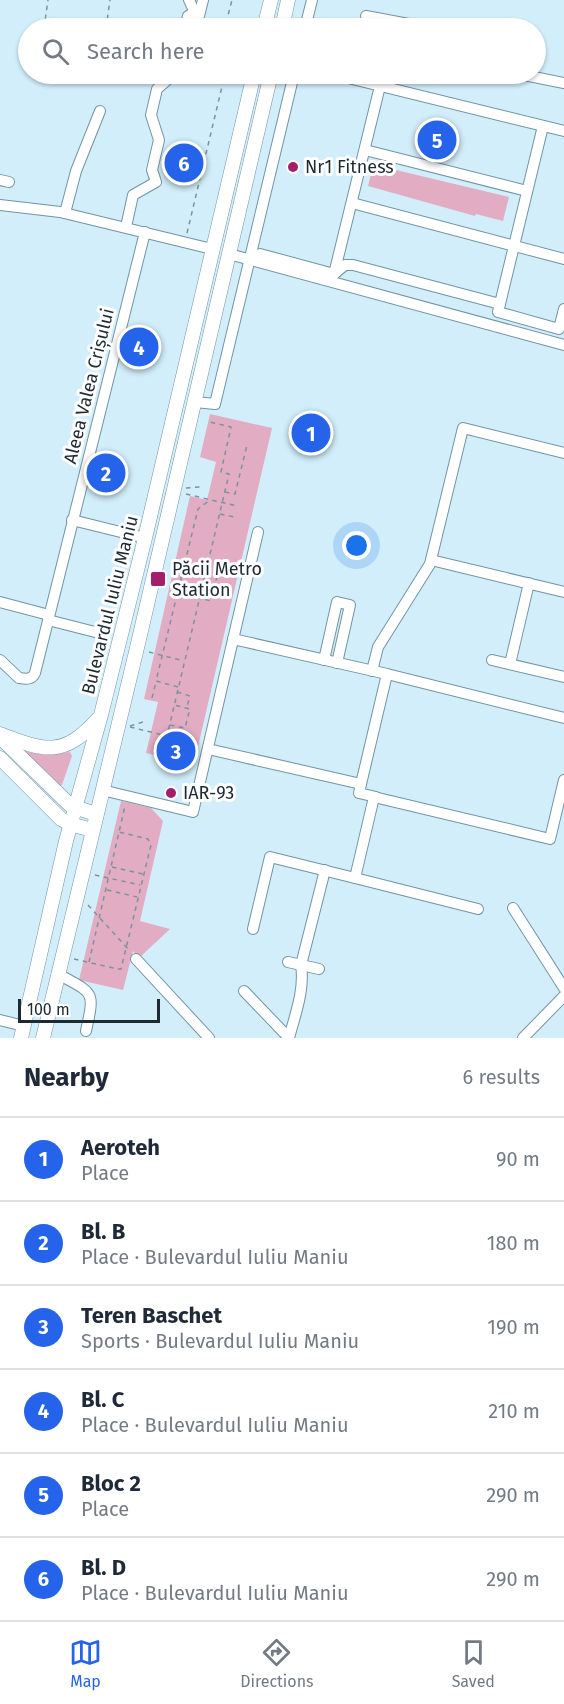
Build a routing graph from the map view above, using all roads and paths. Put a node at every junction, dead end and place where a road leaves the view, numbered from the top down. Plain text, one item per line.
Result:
1 (48, 0) edge
2 (110, 0) edge
3 (189, 0) edge
4 (203, 0) edge
5 (232, 0) edge
6 (271, 0) edge
7 (288, 0) edge
8 (312, 0) edge
9 (197, 15) junction
10 (366, 16) dead end
11 (45, 18) edge
12 (107, 18) edge
13 (188, 18) edge
14 (227, 18) edge
15 (266, 18) edge
16 (284, 18) edge
17 (307, 18) edge
18 (377, 18) edge
19 (546, 79) edge
20 (564, 83) edge
21 (163, 84) edge
22 (223, 84) edge
23 (252, 84) edge
24 (269, 84) edge
25 (292, 84) edge
26 (372, 84) edge
27 (380, 86) junction
28 (99, 111) dead end
29 (543, 126) junction
30 (564, 131) edge
31 (364, 150) junction
32 (527, 191) junction
33 (351, 203) junction
34 (0, 205) edge
35 (65, 213) junction
36 (126, 227) junction
37 (145, 232) junction
38 (185, 242) junction
39 (514, 245) junction
40 (212, 249) junction
41 (229, 254) junction
42 (248, 259) junction
43 (564, 259) edge
44 (334, 274) junction
45 (500, 304) junction
46 (564, 309) edge
47 (213, 325) junction
48 (233, 330) junction
49 (564, 345) edge
50 (195, 402) junction
51 (210, 422) dead end
52 (247, 445) dead end
53 (564, 453) edge
54 (225, 492) junction
55 (180, 493) dead end
56 (210, 500) junction
57 (222, 503) junction
58 (237, 506) dead end
59 (219, 514) junction
60 (234, 517) dead end
61 (72, 520) junction
62 (258, 532) dead end
63 (145, 538) junction
64 (431, 560) junction
65 (185, 564) junction
66 (206, 569) junction
67 (529, 583) junction
68 (564, 592) edge
69 (178, 593) junction
70 (199, 598) junction
71 (0, 602) edge
72 (49, 618) junction
73 (103, 634) dead end
74 (233, 639) junction
75 (145, 652) dead end
76 (162, 656) junction
77 (0, 660) edge
78 (324, 660) junction
79 (492, 660) dead end
80 (184, 661) junction
81 (337, 663) junction
82 (510, 664) junction
83 (372, 671) junction
84 (387, 675) junction
85 (564, 677) edge
86 (156, 681) junction
87 (178, 687) junction
88 (177, 693) junction
89 (152, 698) dead end
90 (174, 705) junction
91 (187, 708) junction
92 (101, 715) junction
93 (564, 717) edge
94 (169, 724) junction
95 (128, 727) dead end
96 (0, 735) edge
97 (208, 749) junction
98 (0, 758) edge
99 (564, 780) edge
100 (361, 784) junction
101 (102, 790) junction
102 (127, 797) junction
103 (376, 797) junction
104 (75, 808) junction
105 (96, 814) junction
106 (70, 824) junction
107 (92, 830) junction
108 (119, 832) junction
109 (111, 867) junction
110 (325, 870) junction
111 (82, 872) junction
112 (144, 874) junction
113 (109, 878) junction
114 (355, 878) junction
115 (141, 885) junction
116 (106, 890) junction
117 (77, 893) junction
118 (138, 897) junction
119 (513, 908) dead end
120 (478, 909) dead end
121 (99, 918) junction
122 (253, 929) dead end
123 (126, 948) junction
124 (62, 957) junction
125 (136, 959) dead end
126 (288, 962) dead end
127 (89, 963) junction
128 (301, 965) junction
129 (320, 969) dead end
130 (58, 974) junction
131 (564, 988) edge
132 (244, 991) dead end
133 (564, 996) edge
134 (0, 1020) edge
135 (86, 1031) dead end
136 (23, 1032) edge
137 (43, 1038) edge
138 (209, 1038) edge
139 (289, 1038) edge
140 (523, 1038) edge

1 - 11 path
2 - 12 path
3 - 9 street
4 - 9 street
5 - 14 path
6 - 15 main road
7 - 16 main road
8 - 17 street
9 - 13 street
10 - 18 street
19 - 20 street
21 - 36 street
22 - 38 path
23 - 40 main road, Bulevardul Iuliu Maniu
24 - 41 main road, Bulevardul Iuliu Maniu
25 - 42 street
26 - 27 street
27 - 29 street
27 - 31 street
28 - 35 street
29 - 30 street
29 - 32 street
31 - 32 street
31 - 33 street
32 - 39 street
33 - 39 street
33 - 44 street
34 - 35 street
35 - 36 street
36 - 37 street
37 - 38 street
37 - 61 street, Aleea Valea Crișului
38 - 40 street
39 - 43 street
39 - 45 street
40 - 63 main road, Bulevardul Iuliu Maniu
41 - 42 street
41 - 47 main road, Bulevardul Iuliu Maniu
42 - 44 street
42 - 48 street
42 - 49 street
44 - 45 street
45 - 46 street
47 - 48 street
47 - 50 main road, Bulevardul Iuliu Maniu
48 - 50 street
50 - 101 main road, Bulevardul Iuliu Maniu
51 - 54 path
52 - 54 path
53 - 64 street
54 - 57 path
55 - 56 path
56 - 57 path
56 - 65 path
57 - 58 path
57 - 59 path
59 - 60 path
59 - 66 path
61 - 63 street
61 - 72 street, Aleea Valea Crișului
62 - 74 street
63 - 92 main road, Bulevardul Iuliu Maniu
64 - 67 street
64 - 83 street
65 - 66 path
65 - 69 path
66 - 70 path
66 - 70 path
67 - 68 street
67 - 82 street
69 - 70 path
69 - 76 path
70 - 80 path
71 - 72 street
72 - 73 street
72 - 77 street, Aleea Valea Crișului
74 - 78 street
74 - 97 street
75 - 76 path
76 - 80 path
76 - 86 path
78 - 81 street
78 - 81 street
79 - 82 street
80 - 87 path
81 - 83 street
82 - 85 street
83 - 84 street
84 - 93 street
84 - 100 street
86 - 87 path
86 - 89 path
87 - 88 path
88 - 90 path
88 - 91 path
90 - 91 path
90 - 94 path
91 - 94 path
92 - 96 main road
92 - 104 main road, Bulevardul Iuliu Maniu
94 - 95 path
96 - 104 main road
97 - 100 street
97 - 102 street
98 - 106 main road
99 - 103 street
100 - 103 street
101 - 102 street
101 - 105 main road, Bulevardul Iuliu Maniu
102 - 108 path
103 - 114 street
104 - 105 main road
104 - 106 main road, Bulevardul Iuliu Maniu
105 - 107 main road, Bulevardul Iuliu Maniu
106 - 107 main road
106 - 136 main road, Bulevardul Iuliu Maniu
107 - 111 main road, Bulevardul Iuliu Maniu
108 - 109 path
108 - 112 path
109 - 112 path
109 - 113 path
110 - 114 street
110 - 122 street
110 - 128 street
111 - 113 path
111 - 117 main road, Bulevardul Iuliu Maniu
112 - 115 path
113 - 115 path
113 - 116 path
114 - 120 street
115 - 118 path
116 - 118 path
116 - 121 path
117 - 121 path
117 - 124 main road, Bulevardul Iuliu Maniu
118 - 123 path
119 - 131 street
121 - 123 path
121 - 127 path
123 - 127 path
124 - 127 path
124 - 130 main road, Bulevardul Iuliu Maniu
125 - 138 street
126 - 128 street
128 - 129 street
128 - 139 street
130 - 135 street
130 - 137 main road, Bulevardul Iuliu Maniu
132 - 139 street
133 - 140 street
134 - 136 street

